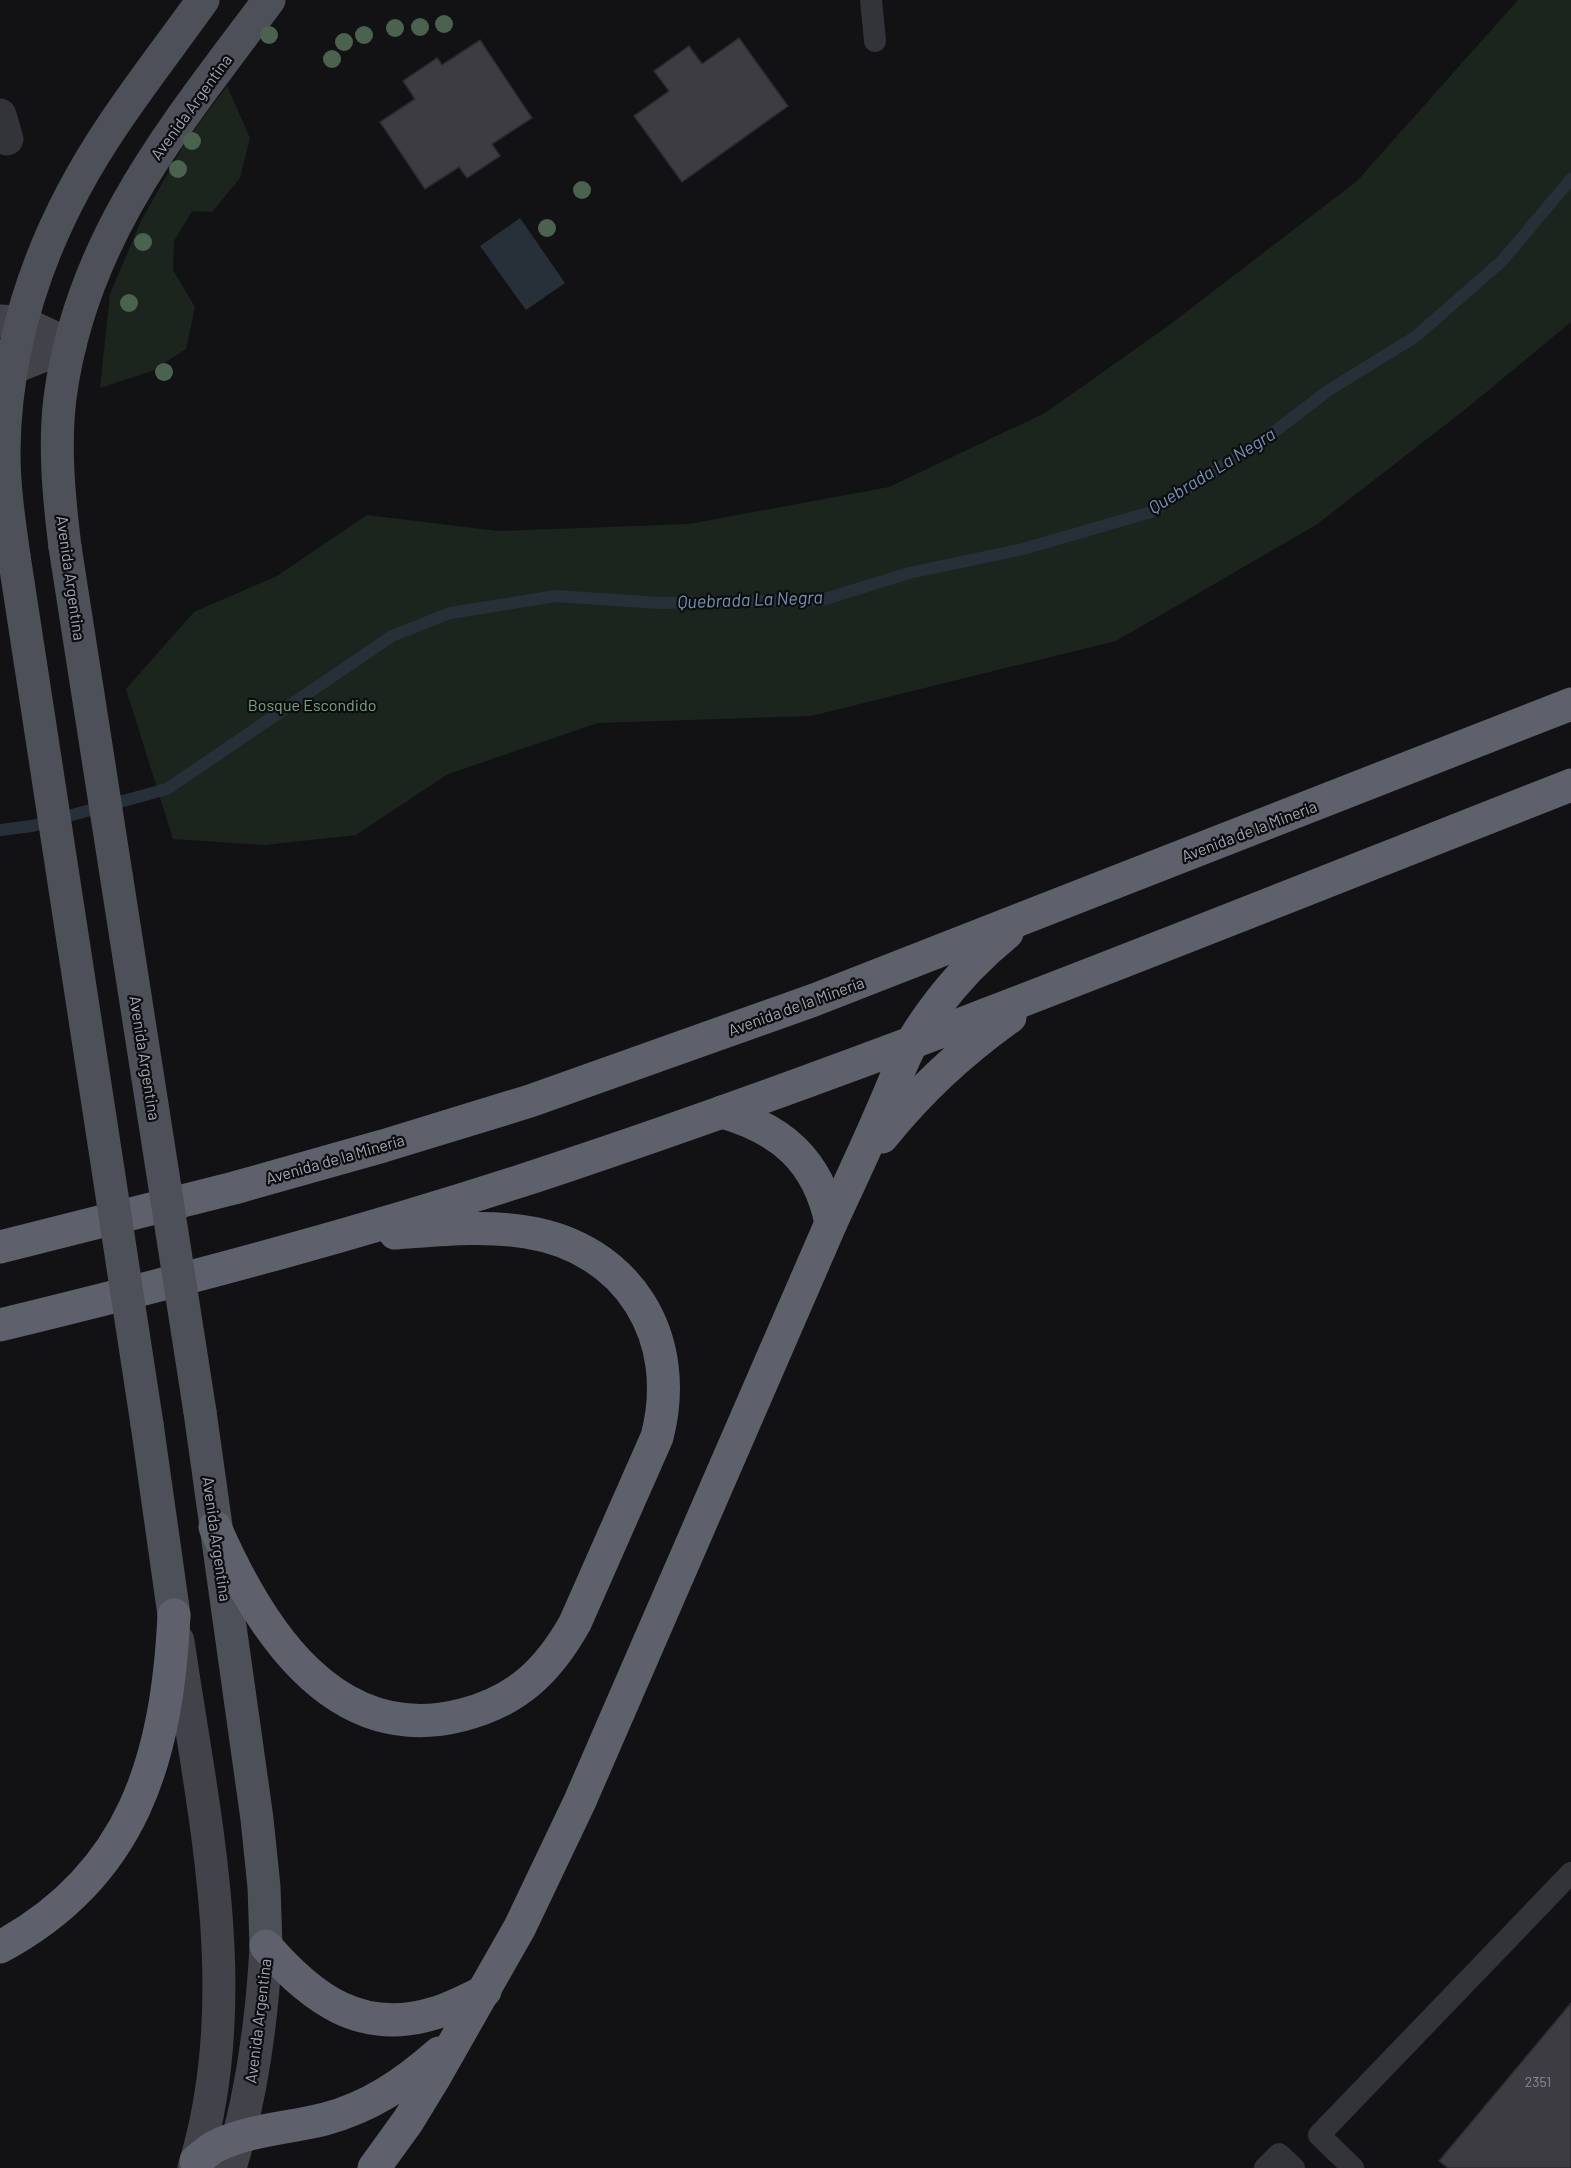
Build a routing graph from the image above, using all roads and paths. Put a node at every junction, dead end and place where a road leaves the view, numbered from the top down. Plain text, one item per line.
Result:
1 (203, 0) edge
2 (268, 0) edge
3 (871, 0) edge
4 (875, 41) dead end
5 (10, 321) edge
6 (70, 345) junction
7 (5, 372) edge
8 (1571, 704) edge
9 (1571, 785) edge
10 (1025, 918) junction
11 (1060, 985) junction
12 (912, 1042) junction
13 (722, 1112) junction
14 (860, 1163) junction
15 (831, 1223) junction
16 (342, 1236) junction
17 (0, 1247) edge
18 (0, 1325) edge
19 (215, 1527) junction
20 (174, 1615) junction
21 (1571, 1873) edge
22 (266, 1946) junction
23 (0, 1947) edge
24 (485, 1991) junction
25 (456, 2038) junction
26 (235, 2153) edge
27 (195, 2164) edge
28 (374, 2168) edge
29 (1265, 2168) edge
30 (1294, 2168) edge
31 (1353, 2168) edge

1 - 5 main road
2 - 6 main road, Avenida Argentina
3 - 4 lane
5 - 6 street
5 - 7 main road
6 - 7 street
6 - 19 main road, Avenida Argentina, bridge
7 - 20 main road, bridge
8 - 10 highway, Avenida de la Minería
9 - 11 highway
10 - 12 highway
10 - 17 highway, Avenida de la Minería
11 - 12 highway
11 - 14 highway
12 - 13 highway
12 - 14 highway
13 - 15 highway
13 - 16 highway
14 - 15 highway
15 - 24 highway
16 - 18 highway
16 - 19 highway
19 - 22 main road, Avenida Argentina
20 - 23 highway
20 - 27 street
21 - 31 lane
22 - 24 highway
22 - 26 street, Avenida Argentina
24 - 25 highway
25 - 26 highway
25 - 28 highway
26 - 27 highway
29 - 30 lane

